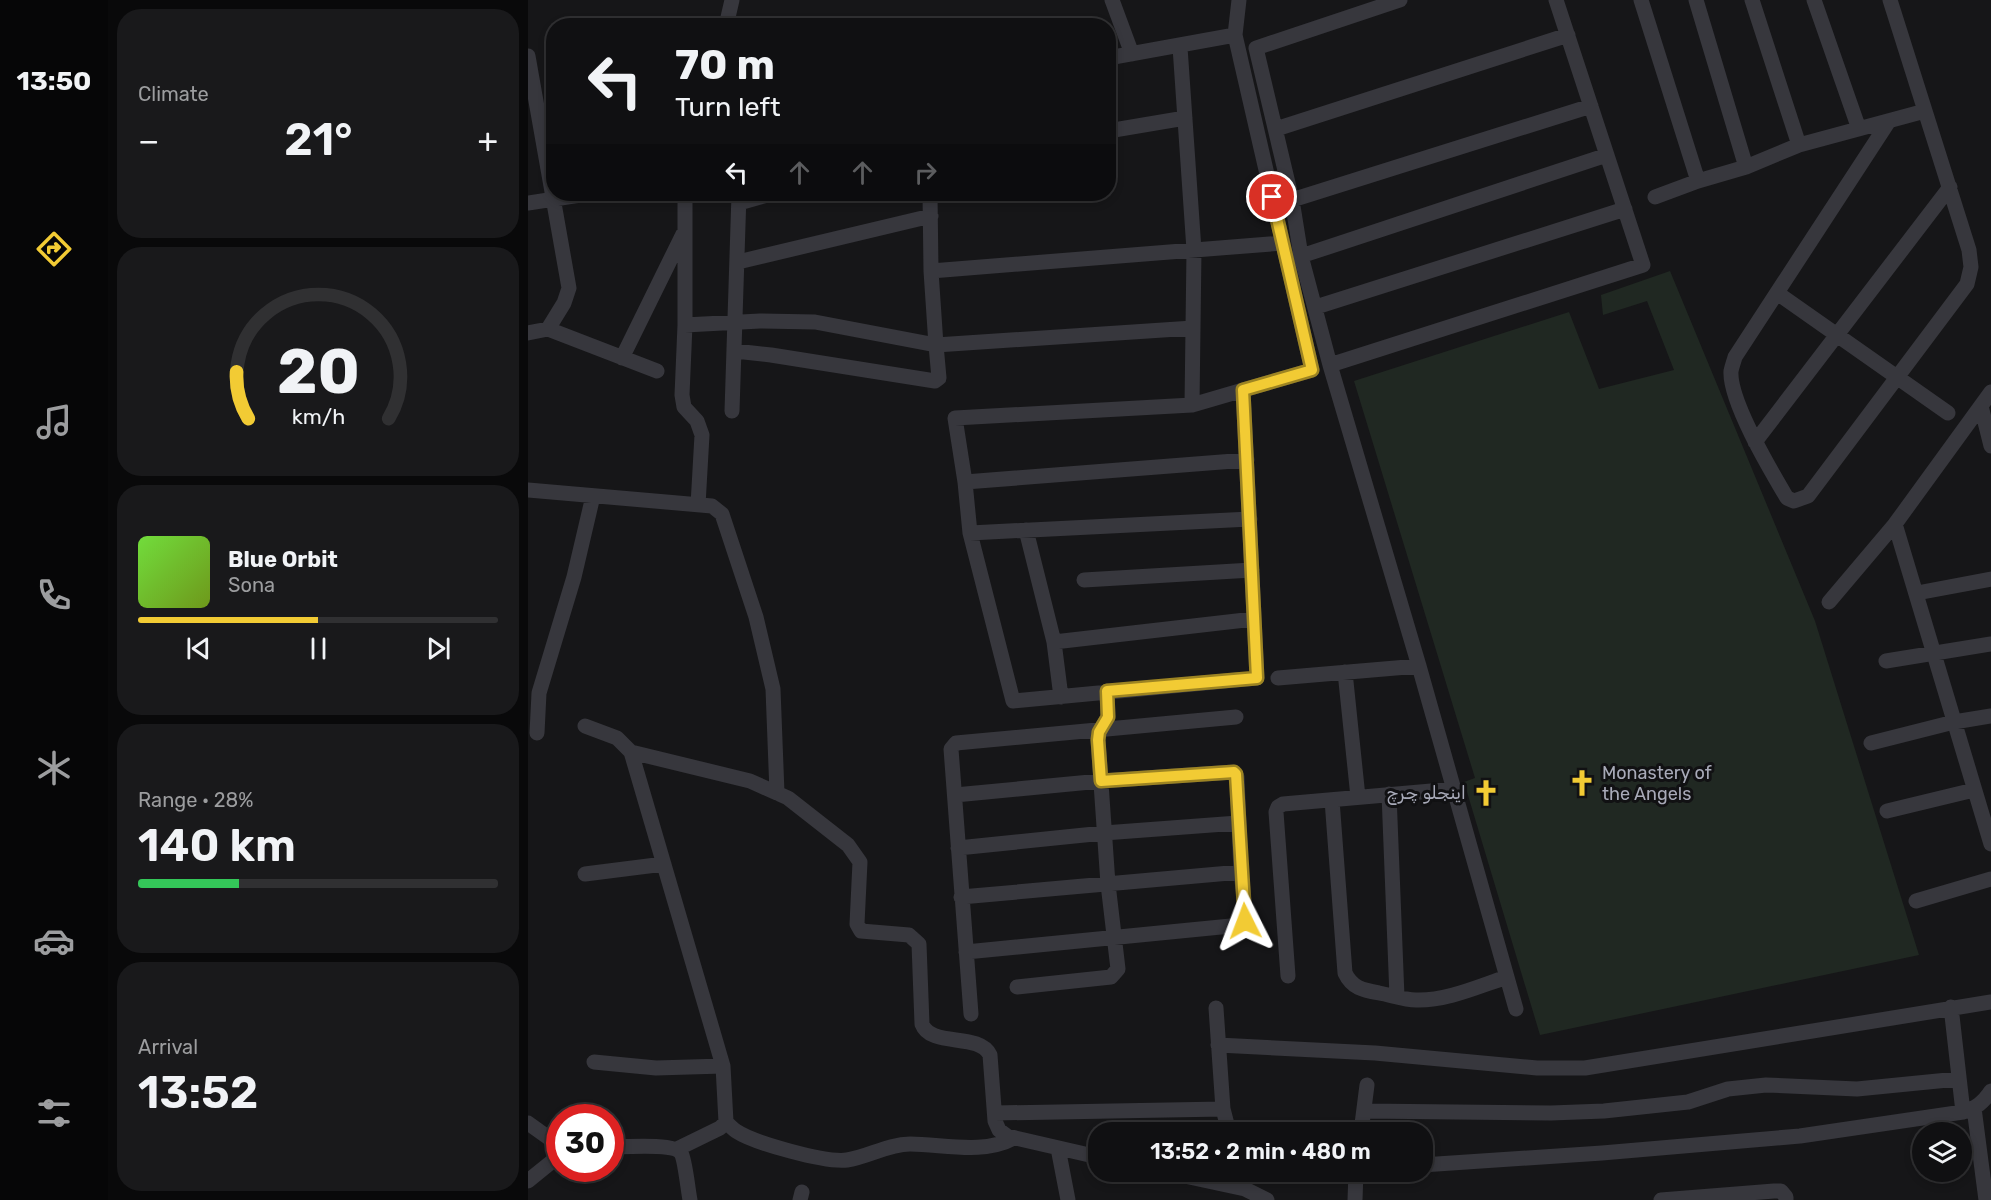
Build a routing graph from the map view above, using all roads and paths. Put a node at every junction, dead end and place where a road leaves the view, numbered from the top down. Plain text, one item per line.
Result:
1 (732, 0) edge
2 (1112, 0) edge
3 (1239, 0) edge
4 (1400, 0) edge
5 (1556, 0) edge
6 (1641, 0) edge
7 (1696, 0) edge
8 (1752, 0) edge
9 (1814, 0) edge
10 (1890, 0) edge
11 (728, 18) edge
12 (1568, 35) junction
13 (1235, 36) junction
14 (1180, 47) junction
15 (1132, 54) junction
16 (528, 56) edge
17 (1116, 57) edge
18 (1591, 106) junction
19 (1925, 111) junction
20 (1185, 118) junction
21 (1888, 121) junction
22 (1276, 129) junction
23 (1859, 129) junction
24 (1116, 130) edge
25 (1799, 145) junction
26 (1607, 155) junction
27 (546, 160) edge
28 (1746, 168) junction
29 (1698, 182) junction
30 (1950, 187) junction
31 (1655, 197) dead end
32 (1292, 200) junction
33 (546, 201) edge
34 (553, 201) edge
35 (685, 201) edge
36 (739, 201) edge
37 (930, 201) edge
38 (528, 203) edge
39 (1625, 210) junction
40 (931, 216) junction
41 (685, 232) junction
42 (1283, 243) junction
43 (1194, 250) junction
44 (1301, 256) junction
45 (738, 262) junction
46 (931, 271) junction
47 (1777, 293) junction
48 (1316, 307) junction
49 (736, 322) junction
50 (685, 325) junction
51 (1193, 328) junction
52 (548, 329) junction
53 (528, 333) edge
54 (1837, 335) junction
55 (936, 345) junction
56 (735, 351) junction
57 (622, 358) junction
58 (1330, 365) junction
59 (657, 371) dead end
60 (1898, 376) junction
61 (1243, 390) junction
62 (1991, 392) edge
63 (1192, 405) junction
64 (1981, 406) junction
65 (732, 411) dead end
66 (1948, 413) dead end
67 (1990, 438) edge
68 (1755, 442) junction
69 (1247, 460) junction
70 (965, 482) junction
71 (528, 490) edge
72 (593, 496) junction
73 (698, 505) junction
74 (1250, 519) junction
75 (1895, 524) junction
76 (1026, 530) junction
77 (970, 533) junction
78 (1252, 570) junction
79 (1991, 579) edge
80 (1084, 580) dead end
81 (1917, 593) junction
82 (1829, 602) dead end
83 (1254, 619) junction
84 (1054, 642) junction
85 (1991, 644) edge
86 (1934, 654) junction
87 (1886, 661) dead end
88 (1419, 666) junction
89 (1345, 672) junction
90 (1278, 678) dead end
91 (1107, 691) junction
92 (1061, 697) junction
93 (1991, 716) edge
94 (1236, 717) dead end
95 (1954, 722) junction
96 (585, 726) dead end
97 (1101, 729) junction
98 (537, 733) dead end
99 (1871, 743) dead end
100 (631, 752) junction
101 (1101, 781) junction
102 (1454, 789) junction
103 (1974, 789) junction
104 (777, 793) junction
105 (1389, 794) junction
106 (955, 795) junction
107 (1358, 797) junction
108 (1332, 800) junction
109 (1887, 811) dead end
110 (1239, 823) junction
111 (1104, 833) junction
112 (1991, 844) edge
113 (958, 848) junction
114 (664, 864) junction
115 (1241, 872) junction
116 (585, 874) dead end
117 (1991, 879) edge
118 (1108, 884) junction
119 (962, 897) junction
120 (1916, 901) dead end
121 (1114, 938) junction
122 (966, 952) junction
123 (1288, 976) dead end
124 (1507, 977) junction
125 (1017, 987) dead end
126 (1398, 997) junction
127 (1991, 1002) edge
128 (1951, 1007) junction
129 (1216, 1008) dead end
130 (1516, 1009) dead end
131 (971, 1014) dead end
132 (1218, 1045) junction
133 (594, 1062) dead end
134 (723, 1066) junction
135 (1958, 1079) junction
136 (1367, 1085) dead end
137 (1991, 1091) edge
138 (1222, 1109) junction
139 (1968, 1110) junction
140 (1364, 1111) junction
141 (995, 1113) junction
142 (726, 1122) junction
143 (1226, 1122) edge
144 (1362, 1122) edge
145 (528, 1123) edge
146 (546, 1136) edge
147 (1014, 1138) junction
148 (624, 1147) edge
149 (1058, 1148) junction
150 (677, 1149) junction
151 (1088, 1155) edge
152 (1433, 1164) edge
153 (546, 1166) edge
154 (528, 1181) edge
155 (1212, 1182) edge
156 (1243, 1182) edge
157 (1356, 1182) edge
158 (1245, 1189) junction
159 (690, 1200) edge
160 (1068, 1200) edge
161 (1267, 1200) edge
162 (1356, 1200) edge
163 (1661, 1200) edge
164 (1786, 1200) edge
165 (1986, 1200) edge

1 - 11 street
2 - 15 street
3 - 13 street
4 - 22 street
5 - 12 street
6 - 29 street
7 - 28 street
8 - 25 street
9 - 23 street
10 - 19 street
12 - 18 street
12 - 22 street
13 - 14 street
13 - 42 street
14 - 15 street
14 - 20 street
15 - 17 street
16 - 27 street
18 - 26 street
18 - 32 street
19 - 21 street
19 - 30 street
20 - 24 street
20 - 43 street
21 - 23 street
21 - 47 street
22 - 32 street
23 - 25 street
25 - 28 street
26 - 39 street
26 - 44 street
28 - 29 street
29 - 31 street
30 - 54 street
30 - 60 street
32 - 44 street
33 - 38 street
34 - 52 street
35 - 41 street
36 - 45 street
37 - 40 street
39 - 48 street
39 - 58 street
40 - 45 street
40 - 46 street
41 - 50 street
41 - 57 street
42 - 43 street
42 - 61 street
43 - 46 street
43 - 51 street
44 - 48 street
45 - 49 street
46 - 55 street
47 - 54 street
47 - 68 street
48 - 58 street
49 - 50 street
49 - 55 street
49 - 56 street
50 - 73 street
51 - 55 street
51 - 63 street
52 - 53 street
52 - 57 street
54 - 60 street
54 - 68 street
55 - 56 street
56 - 65 street
57 - 59 street
58 - 88 street
60 - 66 street
60 - 68 street
61 - 63 street
61 - 69 street
62 - 64 street
63 - 70 street
64 - 67 street
64 - 75 street
69 - 70 street
69 - 74 street
70 - 77 street
71 - 72 street
72 - 73 street
72 - 98 street
73 - 104 street
74 - 76 street
74 - 78 street
75 - 81 street
75 - 82 street
76 - 77 street
76 - 84 street
77 - 92 street
78 - 80 street
78 - 83 street
79 - 81 street
81 - 86 street
83 - 84 street
83 - 91 street
84 - 92 street
85 - 86 street
86 - 87 street
86 - 95 street
88 - 89 street
88 - 102 street
89 - 90 street
89 - 107 street
91 - 92 street
91 - 97 street
93 - 95 street
94 - 97 street
95 - 99 street
95 - 103 street
96 - 100 street
97 - 101 street
97 - 106 street
100 - 104 street
100 - 114 street
101 - 106 street
101 - 110 street
101 - 111 street
102 - 105 street
102 - 124 street
103 - 109 street
103 - 112 street
104 - 141 street
105 - 107 street
105 - 126 street
106 - 113 street
107 - 108 street
108 - 123 street
108 - 126 street
110 - 111 street
110 - 115 street
111 - 113 street
111 - 118 street
113 - 119 street
114 - 116 street
114 - 134 street
115 - 118 street
115 - 121 street
117 - 120 street
118 - 119 street
118 - 121 street
119 - 122 street
121 - 122 street
121 - 125 street
122 - 131 street
124 - 126 street
124 - 130 street
127 - 128 street
128 - 132 street
128 - 135 street
129 - 132 street
132 - 138 street
133 - 134 street
134 - 142 street
135 - 139 street
135 - 140 street
136 - 140 street
137 - 139 street
138 - 141 street
138 - 143 street
139 - 152 street
139 - 165 street
140 - 144 street
141 - 147 street
142 - 147 street
142 - 150 street
145 - 146 street
147 - 149 street
148 - 150 street
149 - 151 street
149 - 160 street
150 - 159 street
153 - 154 street
155 - 158 street
156 - 158 street
157 - 162 street
158 - 161 street
163 - 164 street

